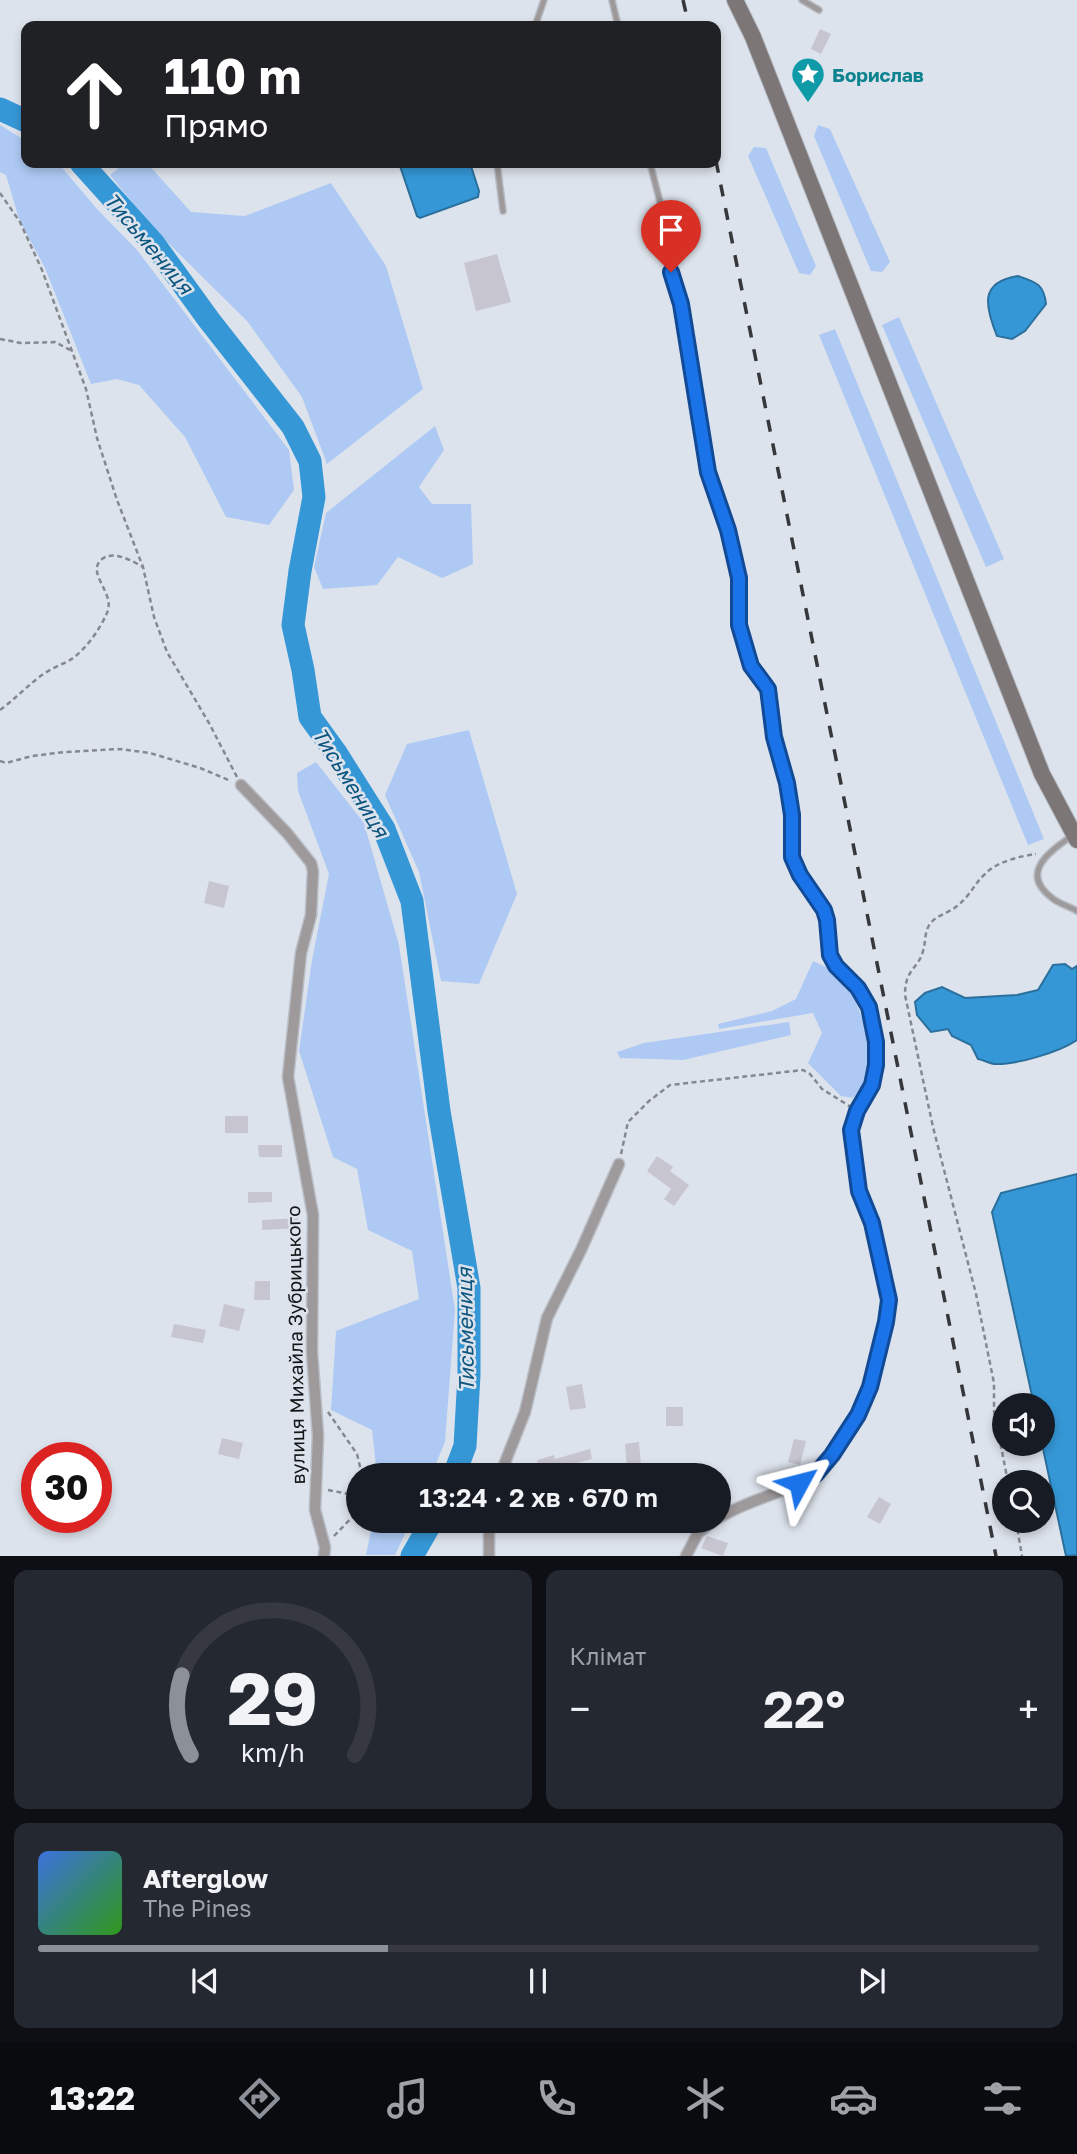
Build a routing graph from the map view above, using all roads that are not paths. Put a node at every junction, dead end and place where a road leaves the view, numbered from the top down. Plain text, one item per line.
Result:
1 (544, 0) edge
2 (612, 0) edge
3 (735, 0) edge
4 (802, 0) edge
5 (819, 9) dead end
6 (537, 21) edge
7 (617, 21) edge
8 (498, 168) edge
9 (651, 168) edge
10 (502, 211) dead end
11 (241, 785) road end
12 (1075, 837) edge
13 (1077, 911) edge
14 (619, 1164) road end
15 (889, 1300) joint
16 (505, 1463) edge
17 (731, 1511) edge
18 (489, 1533) edge
19 (698, 1533) edge
20 (324, 1551) edge
21 (489, 1556) edge
22 (686, 1556) edge

1 - 6 lane
2 - 7 lane
3 - 12 main road
4 - 5 lane
8 - 10 lane
9 - 15 lane
11 - 20 street, вулиця Михайла Зубрицького
12 - 13 lane
14 - 16 street
15 - 17 street
18 - 21 street
19 - 22 street

